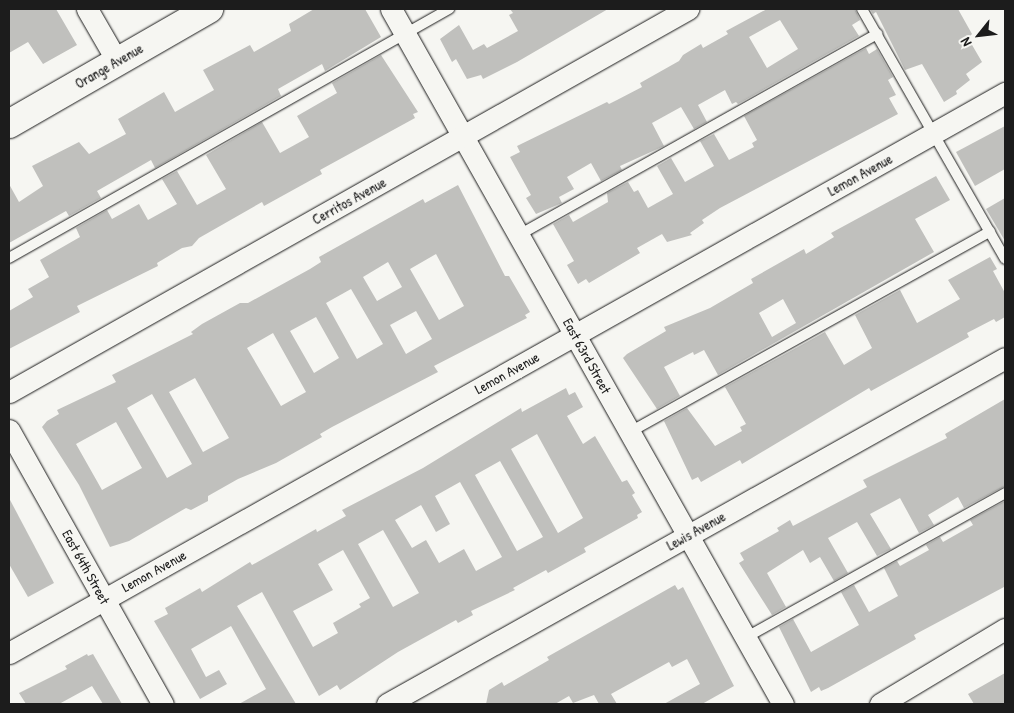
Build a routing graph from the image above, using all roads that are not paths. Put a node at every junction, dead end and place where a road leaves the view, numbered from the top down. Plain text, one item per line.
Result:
1 (87, 9) edge
2 (209, 9) edge
3 (391, 9) edge
4 (449, 9) edge
5 (688, 9) edge
6 (862, 9) edge
7 (406, 34) junction
8 (877, 34) junction
9 (117, 61) junction
10 (1005, 93) edge
11 (9, 124) edge
12 (934, 133) junction
13 (463, 136) junction
14 (990, 232) junction
15 (518, 234) junction
16 (9, 258) edge
17 (1005, 259) edge
18 (575, 335) junction
19 (1005, 358) edge
20 (9, 392) edge
21 (9, 430) edge
22 (630, 432) junction
23 (1005, 492) edge
24 (688, 536) junction
25 (104, 599) junction
26 (1005, 630) edge
27 (746, 638) junction
28 (9, 653) edge
29 (163, 704) edge
30 (387, 704) edge
31 (783, 704) edge
32 (880, 704) edge

1 - 9 street
2 - 9 street, Orange Avenue
3 - 7 street, East 63rd Street
4 - 7 lane
5 - 13 street, Cerritos Avenue
6 - 8 lane
7 - 13 street, East 63rd Street
7 - 16 lane
8 - 12 lane
8 - 15 lane
9 - 11 street, Orange Avenue
10 - 12 street, Lemon Avenue
12 - 14 lane
12 - 18 street, Lemon Avenue
13 - 15 street, East 63rd Street
13 - 20 street, Cerritos Avenue
14 - 17 lane
14 - 22 lane
15 - 18 street, East 63rd Street
18 - 22 street, East 63rd Street
18 - 25 street, Lemon Avenue
19 - 24 street, Lewis Avenue
21 - 25 street, East 64th Street
22 - 24 street, East 63rd Street
23 - 27 lane
24 - 27 street, East 63rd Street
24 - 30 street, Lewis Avenue
25 - 28 street, Lemon Avenue
25 - 29 street, East 64th Street
26 - 32 street
27 - 31 street, East 63rd Street

